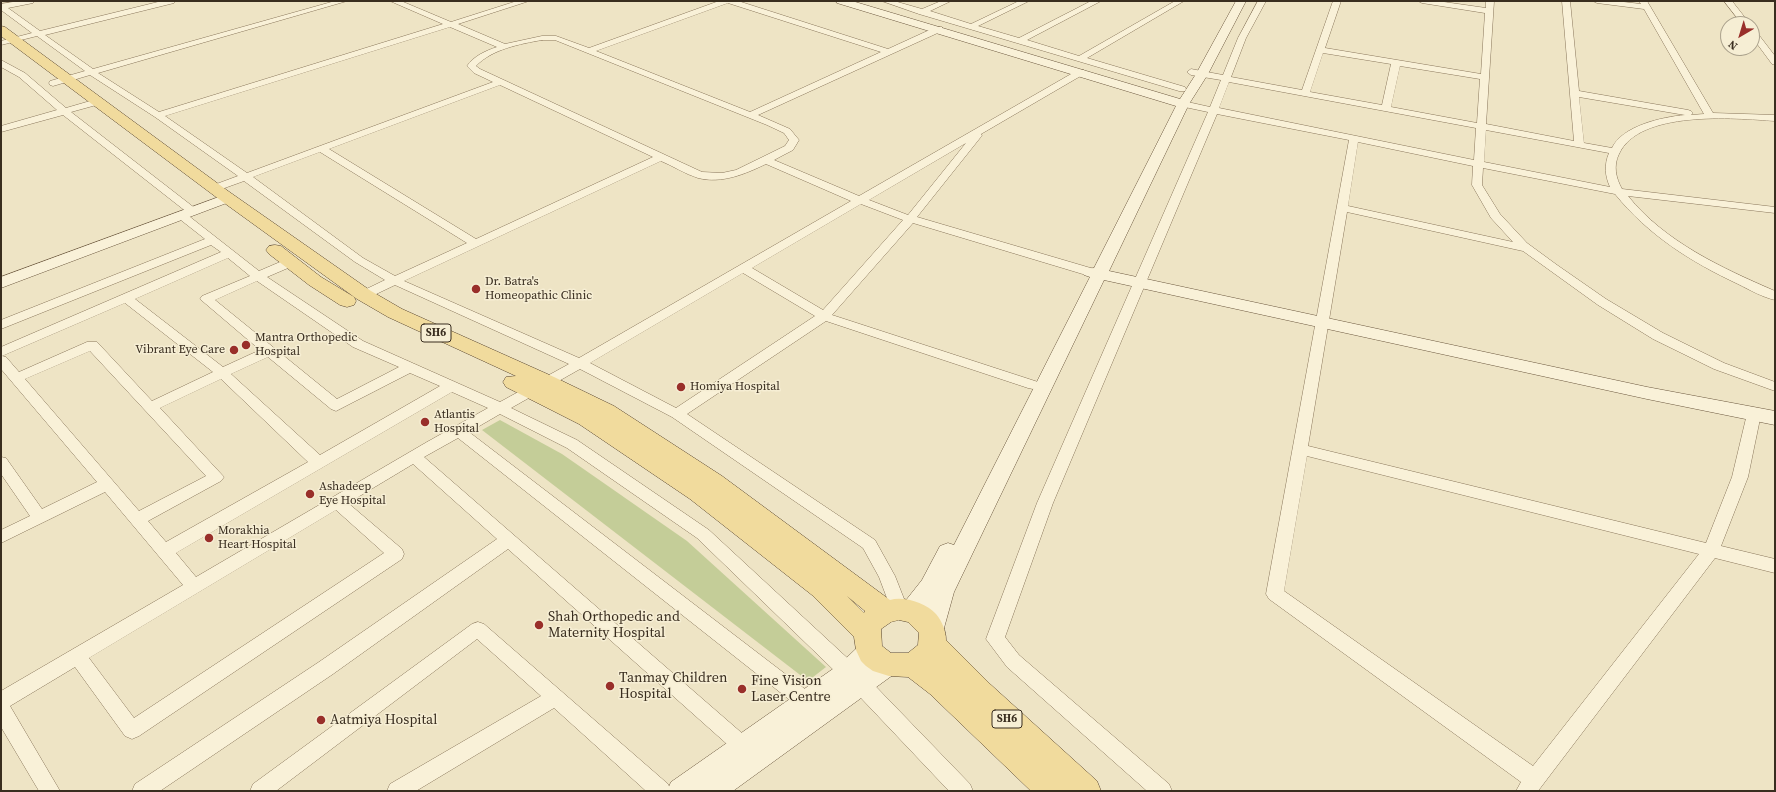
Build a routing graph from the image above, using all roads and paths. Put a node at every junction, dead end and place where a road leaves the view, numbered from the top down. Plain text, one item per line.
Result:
1 (30, 1) edge
2 (171, 1) edge
3 (343, 1) edge
4 (394, 1) edge
5 (525, 1) edge
6 (726, 1) edge
7 (730, 1) edge
8 (841, 1) edge
9 (846, 1) edge
10 (886, 1) edge
11 (947, 1) edge
12 (1025, 1) edge
13 (1097, 1) edge
14 (1180, 1) edge
15 (1231, 1) edge
16 (1241, 1) edge
17 (1262, 1) edge
18 (1337, 1) edge
19 (1422, 1) edge
20 (1566, 1) edge
21 (1597, 1) edge
22 (1728, 1) edge
23 (1644, 4) edge
24 (1490, 6) edge
25 (2, 7) edge
26 (922, 12) junction
27 (1740, 16) edge
28 (450, 24) junction
29 (972, 26) junction
30 (938, 30) junction
31 (39, 34) junction
32 (4, 40) edge
33 (1020, 41) junction
34 (1760, 42) edge
35 (504, 48) junction
36 (1320, 50) junction
37 (589, 51) junction
38 (889, 52) junction
39 (1080, 59) junction
40 (1396, 62) junction
41 (1775, 62) edge
42 (1, 63) edge
43 (92, 72) junction
44 (1080, 72) junction
45 (1196, 73) junction
46 (1484, 77) junction
47 (1226, 78) junction
48 (59, 81) junction
49 (501, 82) junction
50 (1305, 93) junction
51 (1574, 93) junction
52 (1182, 101) junction
53 (79, 105) junction
54 (1386, 108) junction
55 (1213, 111) junction
56 (158, 115) junction
57 (750, 115) junction
58 (1707, 116) junction
59 (1775, 118) edge
60 (1, 123) edge
61 (1481, 126) junction
62 (1, 129) edge
63 (982, 129) junction
64 (1354, 139) junction
65 (1579, 145) junction
66 (322, 148) junction
67 (1612, 151) junction
68 (661, 157) junction
69 (766, 160) junction
70 (1478, 164) junction
71 (246, 177) junction
72 (1619, 192) junction
73 (860, 200) junction
74 (205, 202) junction
75 (1342, 208) junction
76 (1775, 210) edge
77 (910, 219) junction
78 (213, 240) junction
79 (475, 243) junction
80 (1528, 248) junction
81 (229, 253) junction
82 (291, 262) junction
83 (743, 268) junction
84 (1095, 273) junction
85 (259, 276) junction
86 (2, 281) edge
87 (395, 281) junction
88 (1140, 283) junction
89 (364, 295) junction
90 (1775, 296) edge
91 (126, 298) junction
92 (824, 316) junction
93 (1321, 322) junction
94 (1, 325) edge
95 (269, 351) junction
96 (1, 352) edge
97 (1, 360) edge
98 (579, 363) junction
99 (410, 367) junction
100 (222, 373) junction
101 (16, 378) junction
102 (1032, 385) junction
103 (451, 386) junction
104 (539, 386) junction
105 (1775, 388) edge
106 (151, 407) junction
107 (500, 408) junction
108 (677, 414) junction
109 (1754, 414) junction
110 (1775, 418) edge
111 (459, 431) junction
112 (1301, 449) junction
113 (414, 457) junction
114 (1, 462) edge
115 (318, 463) junction
116 (107, 484) junction
117 (337, 502) junction
118 (40, 518) junction
119 (137, 519) junction
120 (1, 537) edge
121 (508, 540) junction
122 (1712, 550) junction
123 (165, 551) junction
124 (1775, 566) edge
125 (195, 586) junction
126 (898, 610) junction
127 (932, 636) junction
128 (884, 653) junction
129 (77, 656) junction
130 (855, 678) junction
131 (556, 698) junction
132 (1, 701) edge
133 (807, 702) junction
134 (1, 709) edge
135 (744, 747) junction
136 (1530, 785) edge
137 (50, 791) edge
138 (142, 791) edge
139 (260, 791) edge
140 (397, 791) edge
141 (661, 791) edge
142 (681, 791) edge
143 (710, 791) edge
144 (963, 791) edge
145 (1053, 791) edge
146 (1086, 791) edge
147 (1162, 791) edge

1 - 25 street
2 - 31 street
3 - 43 street
4 - 28 street
5 - 28 street
6 - 37 street
7 - 38 street
8 - 30 street
9 - 30 street
10 - 26 street
11 - 26 street
12 - 29 street
13 - 33 street
14 - 39 street
15 - 45 street
16 - 45 street
17 - 47 street
18 - 36 street
19 - 24 street
20 - 51 street
21 - 23 street
22 - 27 street
23 - 58 street
24 - 46 street
25 - 31 street
26 - 29 street
28 - 35 street
28 - 56 street
29 - 33 street
30 - 38 street
30 - 44 street
31 - 32 street
31 - 43 street
32 - 48 main road, SH6
33 - 39 street
34 - 41 street
35 - 37 street
35 - 49 street
36 - 40 street
36 - 50 street
37 - 57 street
38 - 57 street
39 - 52 street
40 - 46 street
40 - 54 street
42 - 53 street
43 - 48 street
43 - 56 street
44 - 52 street
44 - 63 street
45 - 47 street
45 - 52 street
46 - 61 street
47 - 50 street
47 - 55 street
48 - 53 main road, SH6
49 - 66 street
49 - 68 street
50 - 54 street
51 - 58 street
51 - 65 street
52 - 55 street
52 - 84 street
53 - 60 street
53 - 62 street
53 - 74 main road, SH6
54 - 61 street
55 - 64 street
55 - 88 street
56 - 71 street
57 - 69 street
58 - 59 street
58 - 67 street
61 - 65 street
61 - 70 street
63 - 73 street
63 - 77 street
64 - 70 street
64 - 75 street
65 - 67 street
66 - 71 street
66 - 79 street
67 - 72 street
68 - 69 street
68 - 79 street
69 - 73 street
70 - 72 street
70 - 80 street
71 - 74 street
71 - 87 street
72 - 76 street
72 - 90 street
73 - 77 street
73 - 83 street
74 - 78 street
74 - 82 main road, SH6
74 - 86 street
74 - 89 main road, SH6
75 - 80 street
75 - 93 street
77 - 84 street
77 - 92 street
78 - 81 street
78 - 94 street
79 - 87 street
80 - 105 street
81 - 85 street
81 - 91 street
82 - 85 street
82 - 104 main road, SH6
83 - 92 street
83 - 98 street
84 - 88 street
84 - 102 street
84 - 127 street
85 - 95 street
85 - 99 street
87 - 89 street
87 - 98 street
88 - 93 street
88 - 147 street
89 - 104 main road, SH6
91 - 96 street
91 - 100 street
92 - 102 street
92 - 108 street
93 - 109 street
93 - 112 street
95 - 99 street
95 - 100 street
97 - 101 street
98 - 104 street
98 - 108 street
99 - 103 street
100 - 106 street
100 - 115 street
101 - 106 street
101 - 116 street
102 - 126 street
103 - 107 street
103 - 115 street
104 - 107 street
104 - 126 main road, SH6
104 - 128 main road, SH6
106 - 119 street
107 - 111 street
107 - 130 street
108 - 126 street
109 - 110 street
109 - 122 street
111 - 113 street
111 - 133 street
112 - 122 street
112 - 136 street
113 - 117 street
113 - 121 street
114 - 118 street
115 - 123 street
116 - 118 street
116 - 119 street
117 - 125 street
117 - 129 street
118 - 120 street
119 - 123 street
121 - 135 street
121 - 138 street
122 - 124 street
122 - 136 street
123 - 125 street
125 - 129 street
126 - 127 main road, SH6
126 - 128 main road
127 - 128 main road
127 - 146 main road, SH6
128 - 130 street
128 - 145 main road, SH6
129 - 132 street
130 - 133 street
130 - 143 street
130 - 144 street
131 - 139 street
131 - 140 street
131 - 141 street
133 - 135 street
134 - 137 street
135 - 142 street

